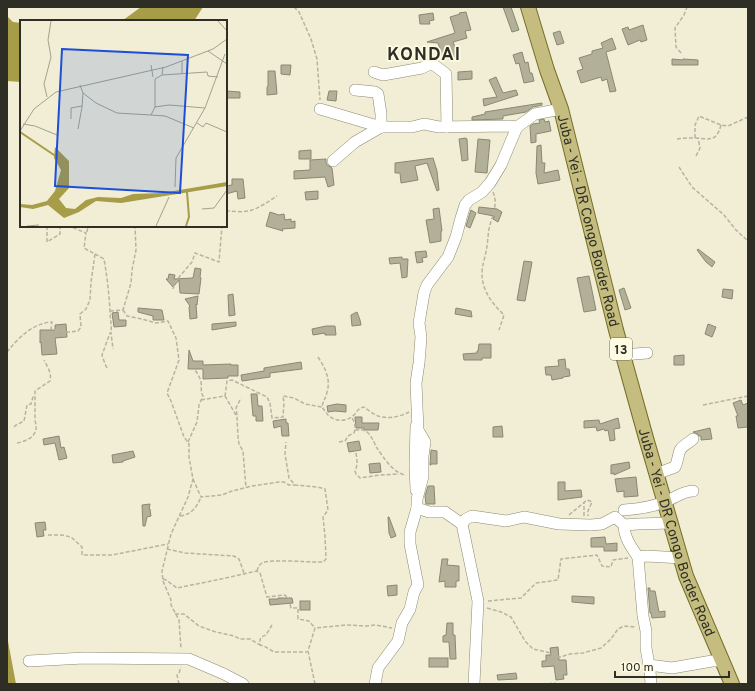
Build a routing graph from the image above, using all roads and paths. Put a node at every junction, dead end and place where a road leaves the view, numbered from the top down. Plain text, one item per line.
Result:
1 (294, 7) edge
2 (528, 7) edge
3 (688, 7) edge
4 (681, 53) dead end
5 (374, 72) dead end
6 (355, 90) dead end
7 (561, 109) junction
8 (320, 110) joint
9 (748, 117) edge
10 (721, 125) junction
11 (381, 127) junction
12 (448, 127) junction
13 (517, 127) junction
14 (697, 138) junction
15 (677, 139) dead end
16 (696, 156) dead end
17 (333, 161) dead end
18 (679, 167) dead end
19 (490, 183) junction
20 (277, 196) dead end
21 (227, 211) edge
22 (47, 227) edge
23 (60, 227) edge
24 (71, 227) edge
25 (88, 227) edge
26 (135, 227) edge
27 (222, 227) edge
28 (86, 233) junction
29 (748, 241) edge
30 (95, 254) junction
31 (174, 289) dead end
32 (123, 310) junction
33 (110, 311) junction
34 (499, 330) dead end
35 (111, 333) junction
36 (113, 349) dead end
37 (7, 352) edge
38 (647, 353) dead end
39 (623, 355) junction
40 (318, 357) dead end
41 (44, 360) dead end
42 (107, 368) dead end
43 (194, 370) dead end
44 (36, 396) junction
45 (225, 396) junction
46 (748, 396) edge
47 (241, 398) dead end
48 (201, 400) junction
49 (703, 405) dead end
50 (418, 406) junction
51 (322, 407) junction
52 (237, 417) junction
53 (351, 417) junction
54 (14, 427) dead end
55 (355, 430) junction
56 (693, 439) dead end
57 (188, 442) junction
58 (286, 442) dead end
59 (339, 442) dead end
60 (17, 443) dead end
61 (356, 453) dead end
62 (400, 474) junction
63 (415, 474) junction
64 (656, 474) junction
65 (193, 479) junction
66 (295, 485) junction
67 (246, 488) junction
68 (693, 491) dead end
69 (201, 497) junction
70 (584, 502) junction
71 (665, 502) junction
72 (417, 504) junction
73 (179, 516) junction
74 (671, 523) junction
75 (462, 524) junction
76 (561, 524) junction
77 (586, 525) junction
78 (624, 525) junction
79 (48, 535) dead end
80 (168, 544) junction
81 (167, 549) junction
82 (638, 557) junction
83 (681, 558) junction
84 (257, 571) junction
85 (244, 574) junction
86 (163, 580) junction
87 (478, 601) junction
88 (175, 614) junction
89 (272, 625) dead end
90 (645, 626) junction
91 (315, 628) junction
92 (400, 630) junction
93 (260, 645) junction
94 (308, 652) junction
95 (181, 659) junction
96 (29, 661) dead end
97 (722, 661) junction
98 (649, 665) junction
99 (179, 684) edge
100 (243, 684) edge
101 (315, 684) edge
102 (375, 684) edge
103 (474, 684) edge
104 (548, 684) edge
105 (556, 684) edge
106 (651, 684) edge
107 (732, 684) edge

1 - 8 path
2 - 7 main road, Juba - Yei - DR Congo Border Road / 13
3 - 4 path
5 - 12 street
6 - 11 street
7 - 13 street
7 - 39 main road, Juba - Yei - DR Congo Border Road / 13
8 - 11 street
9 - 10 path
10 - 14 path
10 - 14 path
11 - 12 street
11 - 17 street
12 - 13 street
13 - 19 street
14 - 15 path
14 - 16 path
18 - 29 path
19 - 34 path
19 - 50 street
20 - 21 path
22 - 23 path
24 - 28 path
25 - 28 path
26 - 32 path
27 - 31 path
28 - 30 path
30 - 33 path
30 - 37 path
32 - 33 path
32 - 57 path
33 - 35 path
35 - 36 path
35 - 42 path
38 - 39 street
39 - 64 main road, Juba - Yei - DR Congo Border Road / 13
40 - 51 path
41 - 44 path
43 - 48 path
44 - 54 path
44 - 60 path
45 - 48 path
45 - 51 path
45 - 52 path
46 - 49 path
47 - 52 path
48 - 57 path
50 - 53 path
50 - 63 street
50 - 72 street
51 - 53 path
52 - 67 path
53 - 55 path
55 - 59 path
55 - 62 path
56 - 64 street
57 - 65 path
58 - 66 path
61 - 62 path
62 - 63 path
63 - 72 street
64 - 71 main road, Juba - Yei - DR Congo Border Road / 13
65 - 69 path
65 - 73 path
66 - 67 path
66 - 84 path
67 - 69 path
68 - 71 street
69 - 73 path
70 - 76 path
70 - 77 path
70 - 77 path
71 - 74 main road, Juba - Yei - DR Congo Border Road / 13
71 - 78 street
72 - 75 street
72 - 92 street
73 - 80 path
74 - 78 street
74 - 83 main road, Juba - Yei - DR Congo Border Road / 13
75 - 76 street
75 - 87 street
76 - 77 street
77 - 78 street
78 - 82 street
79 - 80 path
80 - 81 path
81 - 85 path
81 - 86 path
82 - 83 street
82 - 87 path
82 - 90 street
83 - 97 main road, Juba - Yei - DR Congo Border Road / 13
84 - 85 path
84 - 91 path
85 - 86 path
86 - 88 path
87 - 90 path
87 - 103 street
88 - 93 path
88 - 95 path
89 - 93 path
90 - 98 street
91 - 92 path
91 - 94 path
92 - 102 street
93 - 94 path
94 - 101 path
95 - 96 street
95 - 99 path
95 - 100 street
97 - 98 street
97 - 107 main road, Juba - Yei - DR Congo Border Road / 13
98 - 106 street
104 - 105 path

